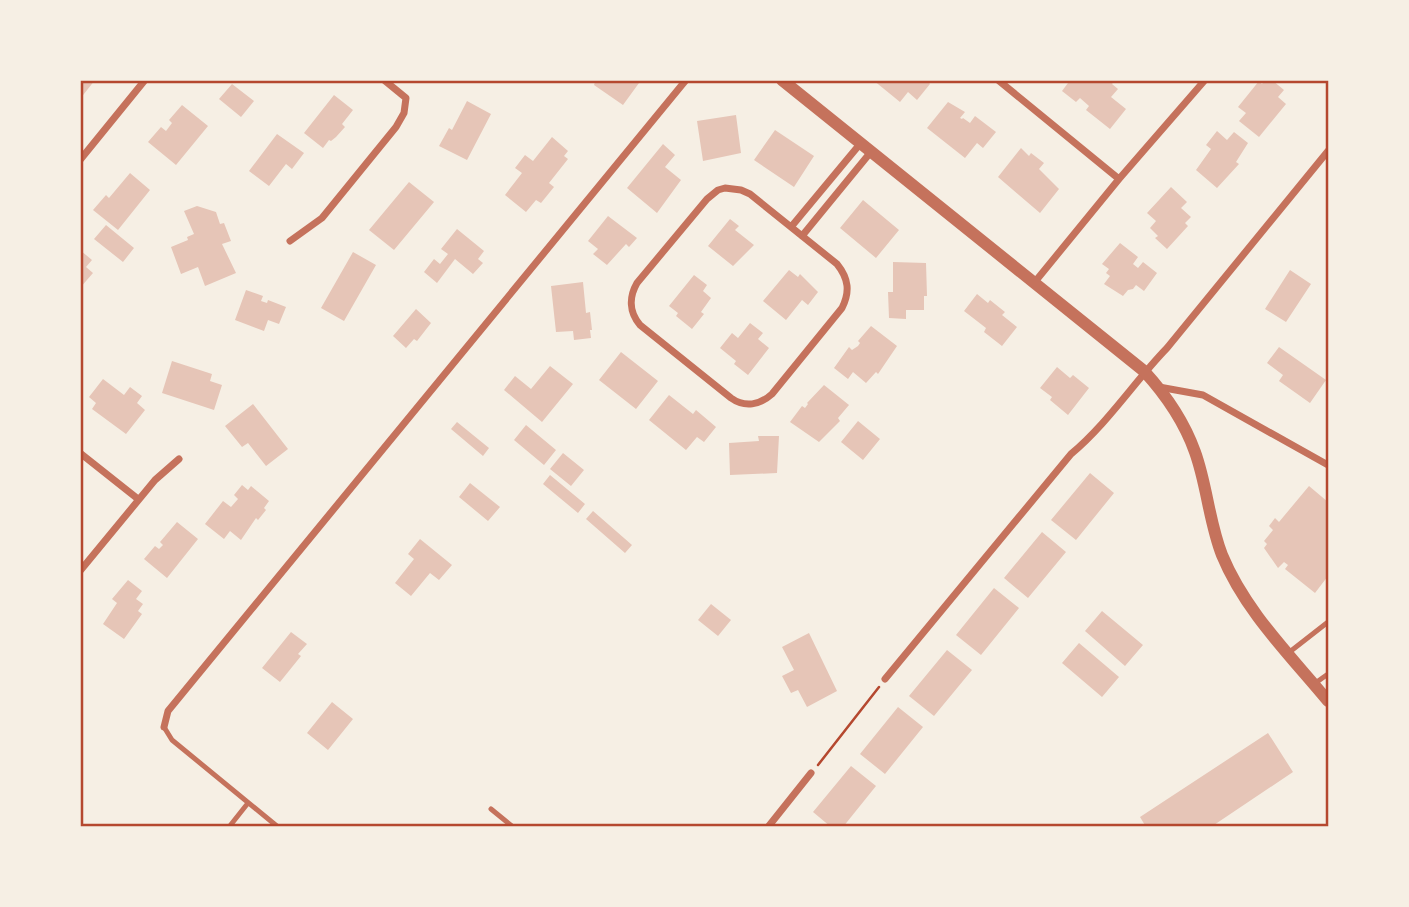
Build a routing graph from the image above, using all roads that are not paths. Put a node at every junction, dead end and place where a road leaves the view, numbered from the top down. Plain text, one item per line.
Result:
1 (145, 80) edge
2 (384, 80) edge
3 (686, 80) edge
4 (782, 80) edge
5 (998, 80) edge
6 (1205, 80) edge
7 (860, 144) junction
8 (1328, 151) edge
9 (870, 153) junction
10 (80, 160) edge
11 (1119, 179) junction
12 (791, 227) junction
13 (802, 236) junction
14 (290, 241) dead end
15 (1034, 283) junction
16 (1144, 372) junction
17 (1158, 387) junction
18 (80, 453) edge
19 (179, 459) dead end
20 (1328, 465) edge
21 (138, 499) junction
22 (80, 571) edge
23 (1328, 622) edge
24 (1287, 654) junction
25 (1328, 674) edge
26 (885, 679) road end
27 (1314, 684) junction
28 (1328, 701) edge
29 (164, 727) joint
30 (811, 773) road end
31 (248, 803) junction
32 (491, 809) dead end
33 (229, 827) edge
34 (278, 827) edge
35 (513, 827) edge
36 (768, 827) edge

1 - 10 street
2 - 14 street
3 - 29 street
4 - 7 street
5 - 11 street
6 - 11 street
7 - 9 street
7 - 12 street
8 - 16 street
9 - 13 street
9 - 15 street
11 - 15 street
12 - 13 street
12 - 13 street
15 - 16 street
16 - 17 street
16 - 26 street
17 - 20 street
17 - 24 street
18 - 21 street
19 - 21 street
21 - 22 street
23 - 24 lane
24 - 27 street
25 - 27 lane
27 - 28 street
29 - 31 lane
30 - 36 street
31 - 33 lane
31 - 34 lane
32 - 35 lane

